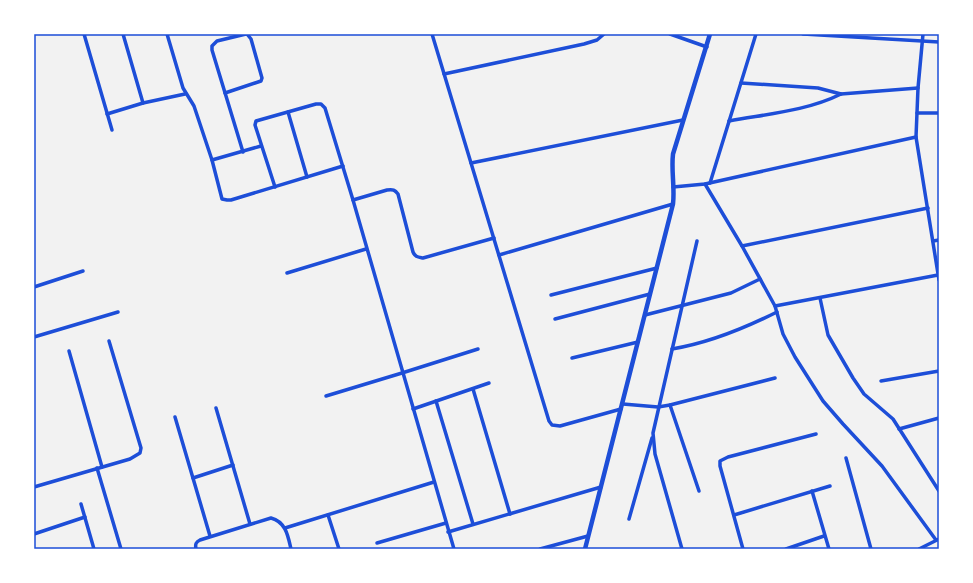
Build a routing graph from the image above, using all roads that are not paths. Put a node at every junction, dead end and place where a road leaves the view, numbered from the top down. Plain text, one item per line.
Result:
1 (84, 34) edge
2 (123, 34) edge
3 (167, 34) edge
4 (247, 34) edge
5 (432, 34) edge
6 (604, 34) edge
7 (670, 34) edge
8 (710, 34) edge
9 (756, 34) edge
10 (803, 34) edge
11 (923, 34) edge
12 (923, 41) junction
13 (939, 42) edge
14 (707, 47) junction
15 (444, 74) junction
16 (740, 83) junction
17 (918, 88) junction
18 (225, 92) junction
19 (185, 94) junction
20 (841, 94) junction
21 (143, 103) junction
22 (288, 112) junction
23 (917, 113) junction
24 (939, 113) edge
25 (107, 114) junction
26 (683, 120) junction
27 (729, 120) junction
28 (112, 130) dead end
29 (916, 137) junction
30 (262, 146) junction
31 (243, 152) junction
32 (212, 160) junction
33 (471, 163) junction
34 (343, 166) junction
35 (307, 177) junction
36 (710, 183) junction
37 (705, 184) junction
38 (275, 187) junction
39 (673, 187) junction
40 (353, 200) junction
41 (673, 204) junction
42 (928, 208) junction
43 (494, 238) junction
44 (939, 240) edge
45 (697, 241) dead end
46 (933, 241) junction
47 (742, 246) junction
48 (366, 249) junction
49 (499, 255) junction
50 (657, 268) junction
51 (83, 271) dead end
52 (287, 273) dead end
53 (938, 275) edge
54 (760, 279) junction
55 (939, 280) edge
56 (34, 287) edge
57 (650, 294) junction
58 (551, 295) dead end
59 (820, 298) junction
60 (682, 306) junction
61 (775, 306) junction
62 (118, 312) dead end
63 (777, 312) junction
64 (645, 315) junction
65 (555, 319) dead end
66 (34, 337) edge
67 (109, 341) dead end
68 (638, 342) junction
69 (478, 349) dead end
70 (672, 350) junction
71 (69, 351) dead end
72 (572, 358) dead end
73 (939, 370) edge
74 (402, 373) junction
75 (775, 378) dead end
76 (881, 381) dead end
77 (489, 383) dead end
78 (473, 389) junction
79 (326, 396) dead end
80 (436, 401) junction
81 (670, 405) junction
82 (622, 407) junction
83 (658, 407) junction
84 (216, 408) dead end
85 (413, 409) junction
86 (175, 417) dead end
87 (939, 418) edge
88 (899, 429) junction
89 (653, 433) junction
90 (816, 434) dead end
91 (846, 458) dead end
92 (233, 465) junction
93 (102, 467) junction
94 (97, 468) junction
95 (193, 478) junction
96 (434, 482) junction
97 (830, 486) dead end
98 (34, 487) edge
99 (601, 487) junction
100 (699, 491) dead end
101 (812, 491) junction
102 (939, 491) edge
103 (81, 504) dead end
104 (510, 514) junction
105 (328, 515) junction
106 (734, 515) junction
107 (85, 517) junction
108 (629, 519) dead end
109 (446, 523) junction
110 (250, 524) junction
111 (473, 524) junction
112 (285, 528) junction
113 (448, 532) junction
114 (34, 534) edge
115 (210, 536) junction
116 (588, 536) junction
117 (824, 536) junction
118 (937, 539) edge
119 (377, 542) dead end
120 (94, 549) edge
121 (121, 549) edge
122 (196, 549) edge
123 (291, 549) edge
124 (339, 549) edge
125 (454, 549) edge
126 (540, 549) edge
127 (584, 549) edge
128 (682, 549) edge
129 (743, 549) edge
130 (786, 549) edge
131 (829, 549) edge
132 (871, 549) edge
133 (919, 549) edge

1 - 25 street
2 - 21 street
3 - 19 street
4 - 18 street
4 - 18 street
5 - 15 street
6 - 15 street
7 - 14 street
8 - 14 street
9 - 16 street
10 - 12 street
11 - 12 street
12 - 13 street
12 - 17 street
14 - 26 street
15 - 33 street
16 - 20 street
16 - 27 street
17 - 20 street
17 - 23 street
18 - 31 street
19 - 21 street
19 - 32 street
20 - 27 street
21 - 25 street
22 - 30 street
22 - 34 street
22 - 35 street
23 - 24 street
23 - 29 street
25 - 28 street
26 - 33 street
26 - 39 street
27 - 36 street
29 - 36 street
29 - 42 street
30 - 31 street
30 - 38 street
31 - 32 street
32 - 38 street
33 - 43 street
34 - 35 street
34 - 40 street
35 - 38 street
36 - 37 street
37 - 39 street
37 - 47 street
39 - 41 street
40 - 43 street
40 - 48 street
41 - 49 street
41 - 50 street
42 - 46 street
42 - 47 street
43 - 49 street
44 - 46 street
45 - 60 street
46 - 53 street
47 - 54 street
48 - 52 street
48 - 74 street
49 - 82 street
50 - 57 street
50 - 58 street
51 - 56 street
53 - 55 street
53 - 59 street
54 - 60 street
54 - 61 street
57 - 64 street
57 - 65 street
59 - 61 street
59 - 88 street
60 - 64 street
60 - 70 street
61 - 63 street
62 - 66 street
63 - 70 street
63 - 118 street
64 - 68 street
67 - 93 street
68 - 72 street
68 - 82 street
69 - 74 street
70 - 83 street
71 - 93 street
73 - 76 street
74 - 79 street
74 - 85 street
75 - 81 street
77 - 78 street
78 - 80 street
78 - 104 street
80 - 85 street
80 - 111 street
81 - 83 street
81 - 100 street
82 - 83 street
82 - 99 street
83 - 89 street
84 - 92 street
85 - 96 street
86 - 95 street
87 - 88 street
88 - 102 street
89 - 108 street
89 - 128 street
90 - 106 street
91 - 132 street
92 - 95 street
92 - 110 street
93 - 94 street
94 - 98 street
94 - 121 street
95 - 115 street
96 - 105 street
96 - 109 street
97 - 101 street
99 - 104 street
99 - 116 street
101 - 106 street
101 - 117 street
103 - 107 street
104 - 111 street
105 - 112 street
105 - 124 street
106 - 129 street
107 - 114 street
107 - 120 street
109 - 113 street
109 - 119 street
110 - 112 street
110 - 115 street
111 - 113 street
112 - 123 street
113 - 125 street
115 - 122 street
116 - 126 street
116 - 127 street
117 - 130 street
117 - 131 street
118 - 133 street

